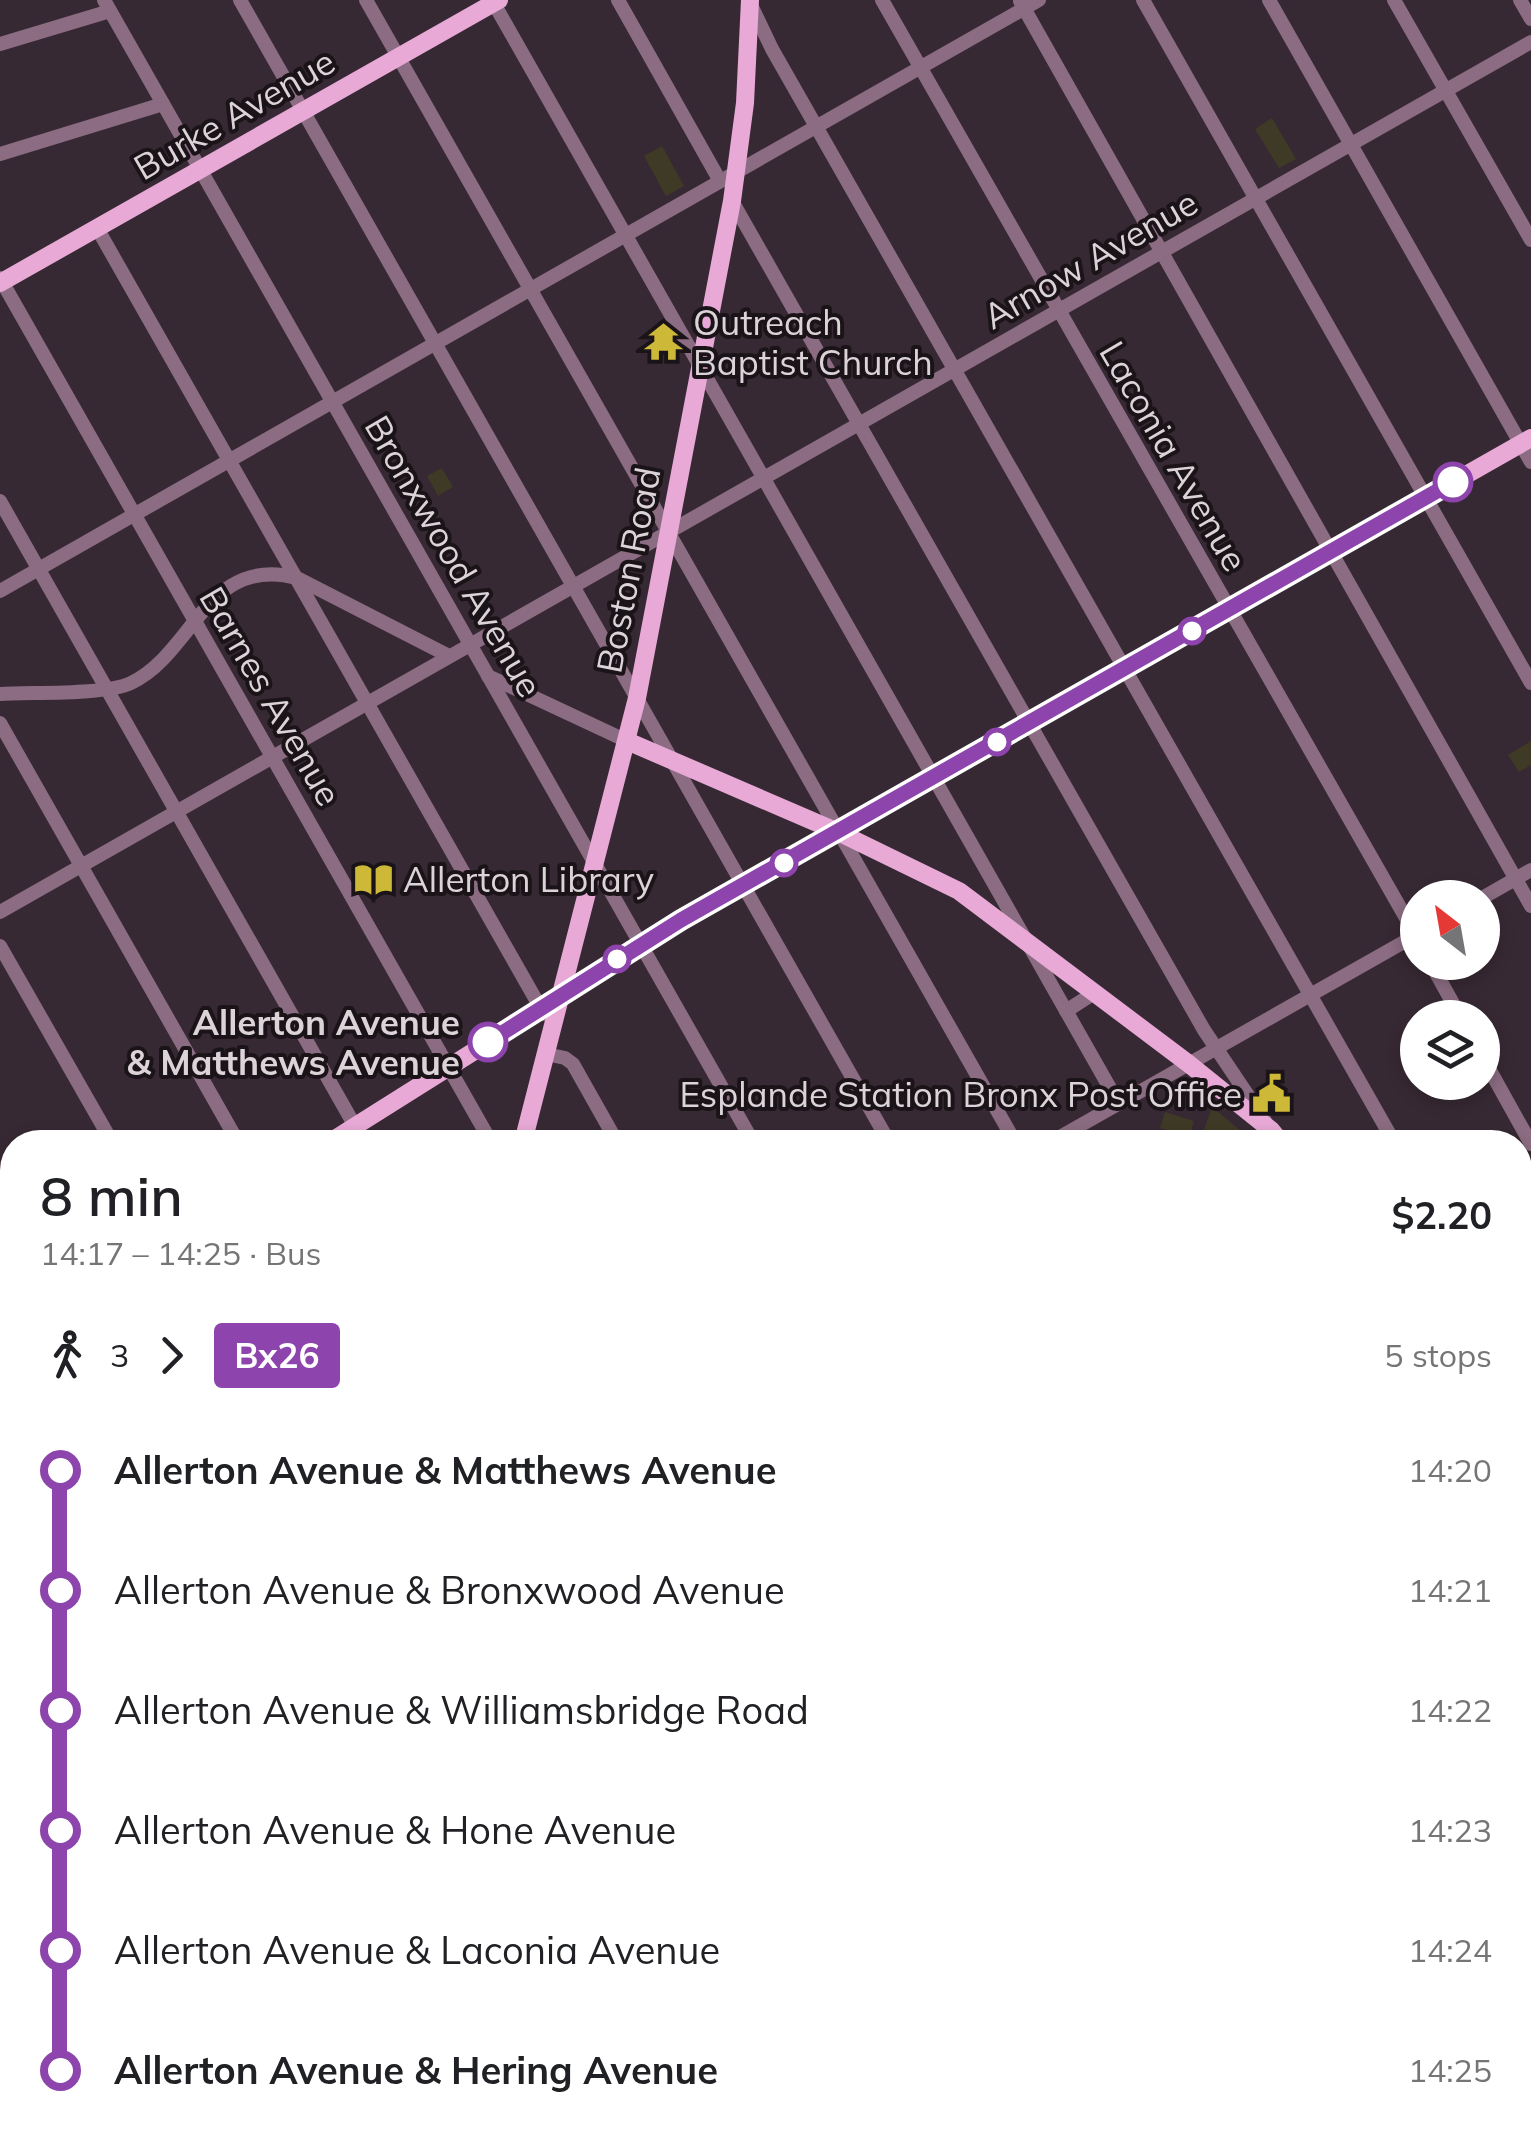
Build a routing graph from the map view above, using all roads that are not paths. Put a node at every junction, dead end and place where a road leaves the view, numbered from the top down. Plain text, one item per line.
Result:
1 (240, 0) edge
2 (366, 0) edge
3 (618, 0) edge
4 (882, 0) edge
5 (1038, 0) edge
6 (1143, 0) edge
7 (1269, 0) edge
8 (1394, 0) edge
9 (1520, 0) edge
10 (495, 1) edge
11 (750, 1) edge
12 (1022, 4) edge
13 (107, 6) edge
14 (1531, 18) edge
15 (1531, 42) edge
16 (0, 44) edge
17 (398, 58) junction
18 (919, 68) junction
19 (1446, 91) junction
20 (163, 104) junction
21 (303, 112) junction
22 (816, 126) junction
23 (1351, 144) junction
24 (0, 154) edge
25 (200, 170) junction
26 (728, 176) junction
27 (1256, 199) junction
28 (732, 201) junction
29 (97, 228) junction
30 (626, 235) junction
31 (1531, 240) edge
32 (1160, 253) junction
33 (1, 281) edge
34 (530, 290) junction
35 (1058, 311) junction
36 (435, 344) junction
37 (700, 366) junction
38 (955, 370) junction
39 (332, 402) junction
40 (859, 424) junction
41 (1526, 441) edge
42 (229, 460) junction
43 (1531, 462) edge
44 (764, 478) junction
45 (1426, 498) junction
46 (0, 501) edge
47 (134, 514) junction
48 (668, 534) junction
49 (1330, 552) junction
50 (38, 569) junction
51 (297, 578) junction
52 (573, 587) junction
53 (0, 590) edge
54 (1228, 611) junction
55 (194, 620) junction
56 (470, 646) junction
57 (449, 656) junction
58 (1125, 669) junction
59 (488, 676) junction
60 (1531, 683) edge
61 (106, 688) junction
62 (0, 694) edge
63 (636, 698) junction
64 (368, 703) junction
65 (0, 723) edge
66 (1030, 723) junction
67 (627, 741) junction
68 (272, 758) junction
69 (674, 763) junction
70 (934, 778) junction
71 (176, 812) junction
72 (838, 832) junction
73 (594, 863) junction
74 (81, 866) junction
75 (1531, 870) edge
76 (1516, 879) junction
77 (743, 886) junction
78 (1500, 888) edge
79 (1531, 906) edge
80 (1400, 907) edge
81 (0, 912) edge
82 (1028, 944) junction
83 (640, 945) junction
84 (1400, 945) edge
85 (0, 946) edge
86 (1094, 994) junction
87 (561, 995) junction
88 (1310, 995) junction
89 (541, 1008) junction
90 (1066, 1011) junction
91 (552, 1029) junction
92 (1217, 1048) junction
93 (546, 1054) junction
94 (1189, 1064) junction
95 (448, 1067) junction
96 (1500, 1088) edge
97 (1119, 1104) junction
98 (105, 1130) edge
99 (231, 1130) edge
100 (357, 1130) edge
101 (364, 1130) edge
102 (484, 1130) edge
103 (526, 1130) edge
104 (610, 1130) edge
105 (746, 1130) edge
106 (882, 1130) edge
107 (1008, 1130) edge
108 (1072, 1130) edge
109 (1269, 1130) edge
110 (1272, 1130) edge
111 (1387, 1130) edge
112 (1523, 1130) edge

1 - 21 street
2 - 17 street
3 - 26 street
4 - 18 street, Laconia Avenue
5 - 12 street
6 - 27 street
7 - 23 street
8 - 19 street
9 - 14 street
10 - 17 main road, Burke Avenue
10 - 30 street
11 - 22 street
11 - 26 main road, Boston Road
12 - 18 street
12 - 32 street
13 - 16 street
13 - 20 street, Bronxwood Avenue
15 - 19 street, Arnow Avenue
17 - 21 main road, Burke Avenue
17 - 34 street
18 - 22 street
18 - 35 street, Laconia Avenue
19 - 23 street, Arnow Avenue
19 - 31 street
20 - 24 street
20 - 25 street, Bronxwood Avenue
21 - 25 main road, Burke Avenue
21 - 36 street
22 - 26 street
22 - 38 street
23 - 27 street, Arnow Avenue
23 - 41 street
25 - 29 main road, Burke Avenue
25 - 39 street, Bronxwood Avenue
26 - 28 main road, Boston Road
26 - 30 street
27 - 32 street, Arnow Avenue
27 - 45 street
28 - 37 main road, Boston Road
28 - 40 street
29 - 33 main road, Burke Avenue
29 - 42 street
30 - 34 street
30 - 37 street
32 - 35 street, Arnow Avenue
32 - 49 street
33 - 47 street, Barnes Avenue
34 - 36 street
34 - 48 street
35 - 38 street, Arnow Avenue
35 - 54 street, Laconia Avenue
36 - 39 street
36 - 52 street
37 - 44 street
37 - 48 main road, Boston Road
38 - 40 street, Arnow Avenue
38 - 58 street
39 - 42 street
39 - 56 street, Bronxwood Avenue
40 - 44 street, Arnow Avenue
40 - 66 street
41 - 43 street
41 - 45 main road
42 - 47 street
42 - 51 street
44 - 48 street, Arnow Avenue
44 - 70 street
45 - 49 main road
45 - 60 street
46 - 50 street
47 - 50 street
47 - 55 street, Barnes Avenue
48 - 52 street, Arnow Avenue
48 - 63 main road, Boston Road
48 - 72 street
49 - 54 main road
49 - 76 street
50 - 53 street
50 - 61 street
51 - 55 street
51 - 57 street
51 - 64 street
52 - 56 street, Arnow Avenue
52 - 63 street
54 - 58 main road
54 - 80 street, Laconia Avenue
55 - 61 street
55 - 68 street, Barnes Avenue
56 - 57 street, Arnow Avenue
56 - 59 street, Bronxwood Avenue
57 - 64 street, Arnow Avenue
58 - 66 main road
58 - 88 street
59 - 67 street
59 - 73 street, Bronxwood Avenue
61 - 62 street
61 - 71 street
63 - 67 main road, Boston Road
63 - 69 street
64 - 68 street, Arnow Avenue
64 - 89 street
65 - 74 street
66 - 70 main road
66 - 92 street
67 - 69 main road
67 - 73 main road, Boston Road
68 - 71 street, Arnow Avenue
68 - 95 street, Barnes Avenue
69 - 72 main road
69 - 77 street
70 - 72 main road
70 - 82 street
71 - 74 street, Arnow Avenue
71 - 100 street
72 - 77 main road
72 - 82 main road
72 - 107 street
73 - 83 street, Bronxwood Avenue
73 - 87 main road, Boston Road
74 - 81 street, Arnow Avenue
74 - 99 street
75 - 76 street
76 - 78 street
76 - 79 street
77 - 83 main road
77 - 106 street
82 - 86 main road
82 - 90 street
83 - 87 main road
83 - 105 street, Bronxwood Avenue
84 - 88 street
85 - 98 street
86 - 90 street
86 - 94 main road
87 - 89 main road
87 - 91 main road, Boston Road
88 - 92 street
88 - 111 street
89 - 91 street
89 - 95 main road
90 - 97 street
91 - 93 main road, Boston Road
92 - 94 street
92 - 110 street
93 - 103 main road, Boston Road
93 - 104 street
94 - 97 street
94 - 109 main road
95 - 101 main road
95 - 102 street, Barnes Avenue
96 - 112 street
97 - 108 street

